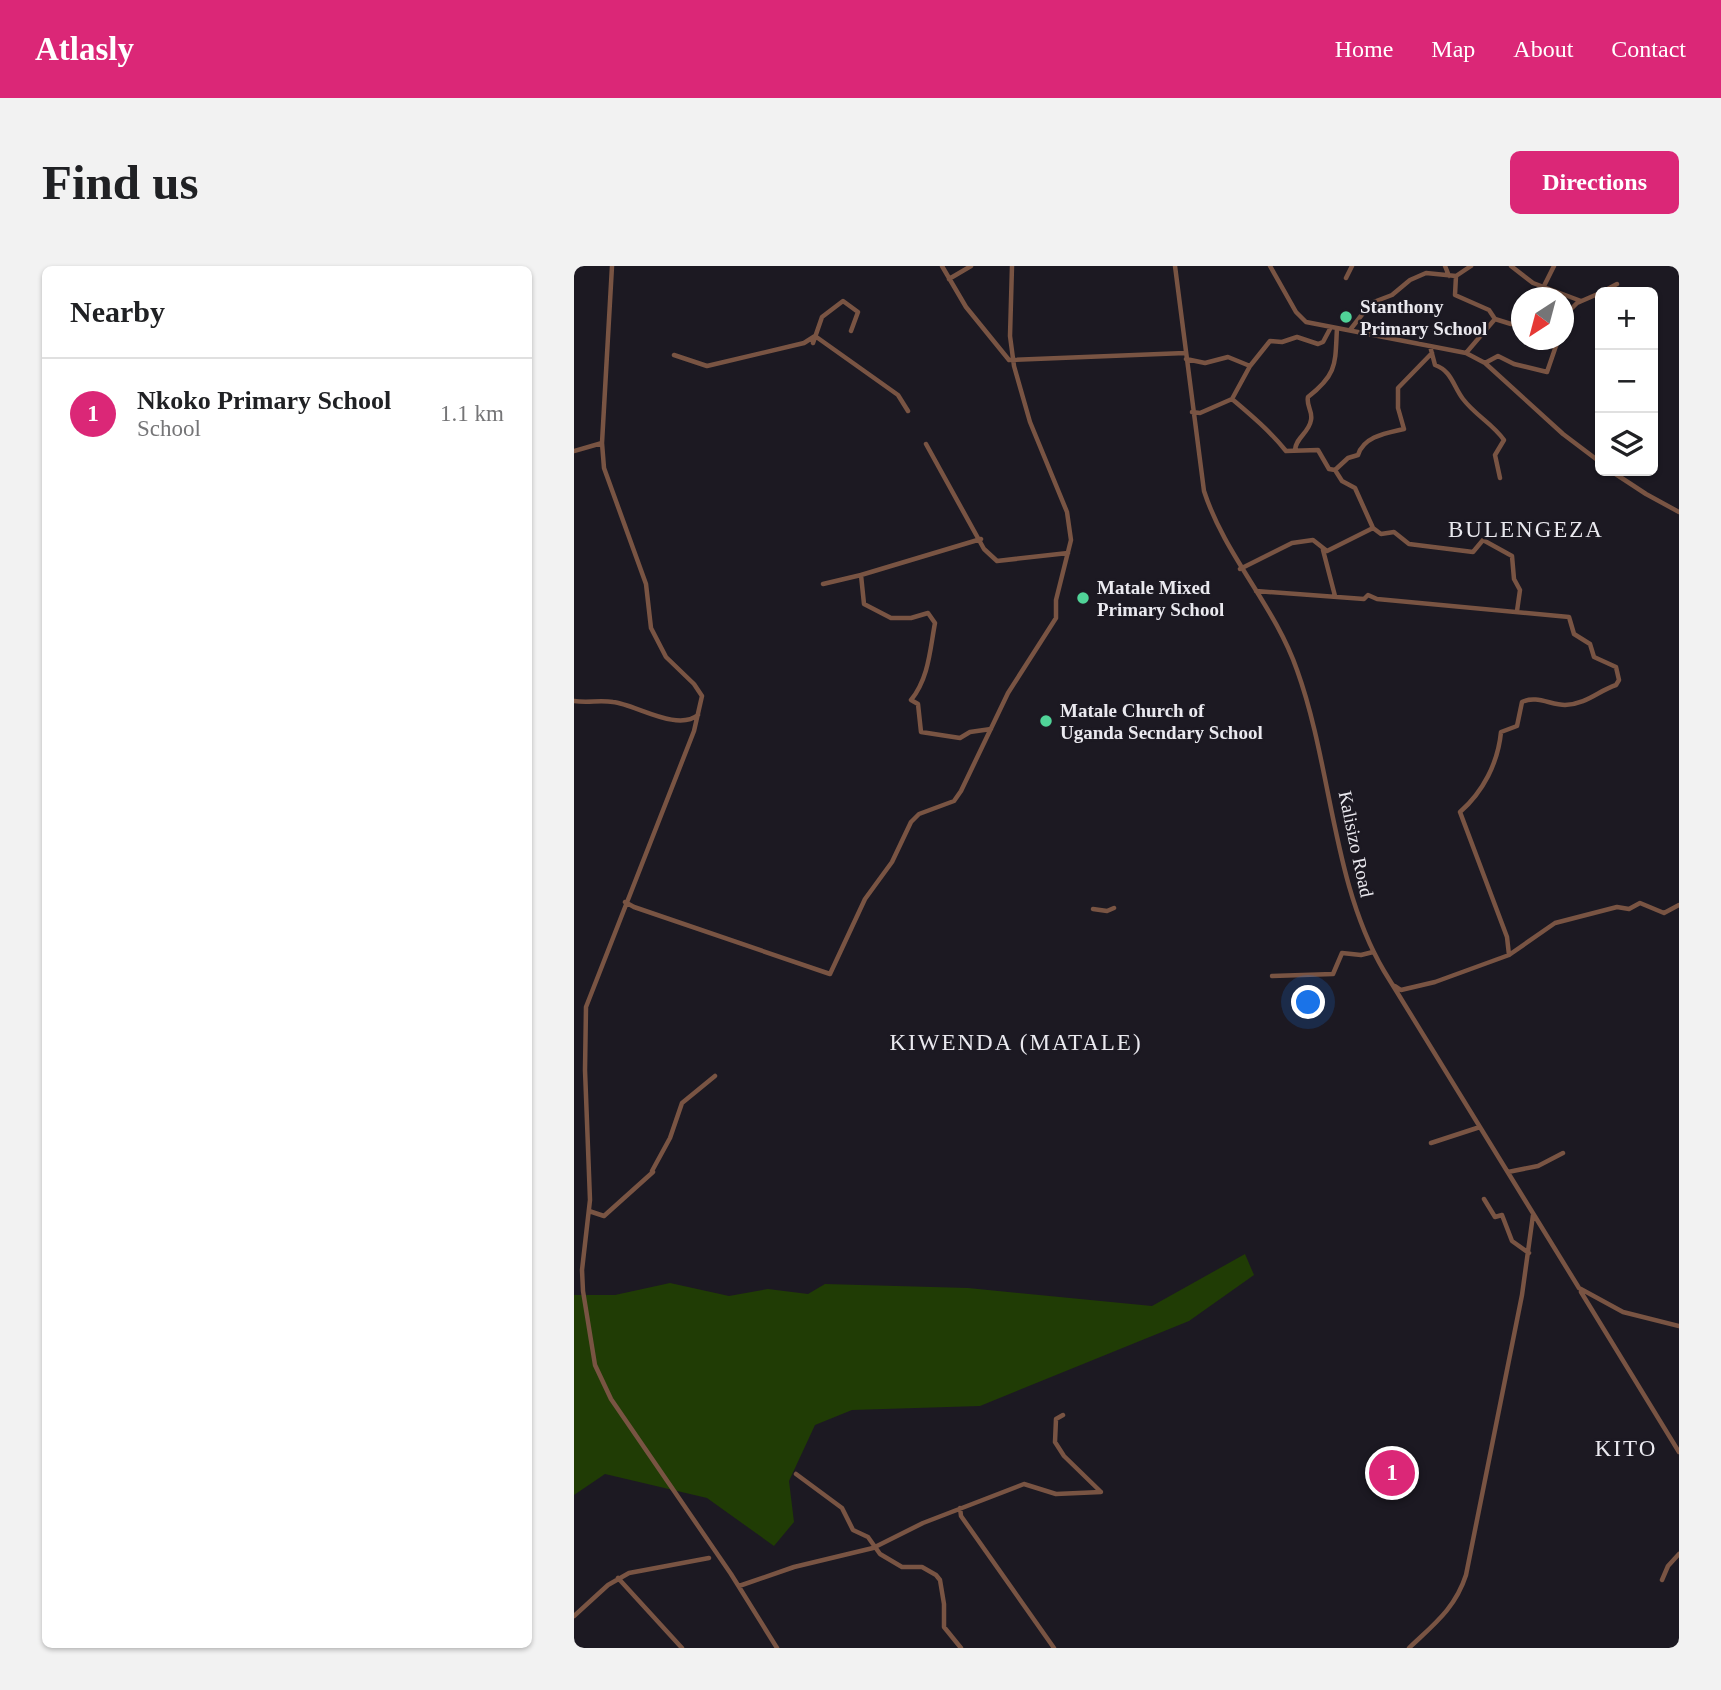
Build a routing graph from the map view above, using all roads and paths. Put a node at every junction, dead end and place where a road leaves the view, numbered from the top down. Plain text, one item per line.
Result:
1 (612, 266) edge
2 (942, 266) edge
3 (971, 266) edge
4 (1012, 266) edge
5 (1175, 266) edge
6 (1270, 266) edge
7 (1352, 266) edge
8 (1445, 266) edge
9 (1471, 266) edge
10 (1511, 266) edge
11 (1554, 266) edge
12 (1453, 276) junction
13 (1346, 278) dead end
14 (949, 279) junction
15 (1617, 284) dead end
16 (1544, 286) junction
17 (1612, 287) edge
18 (1595, 295) edge
19 (1581, 301) junction
20 (1574, 306) edge
21 (1495, 319) junction
22 (1511, 324) edge
23 (1334, 327) junction
24 (1349, 330) junction
25 (851, 331) dead end
26 (815, 336) junction
27 (813, 343) dead end
28 (1430, 346) junction
29 (1555, 350) edge
30 (1432, 353) junction
31 (1466, 353) junction
32 (674, 355) dead end
33 (1186, 356) junction
34 (1013, 359) junction
35 (1485, 363) junction
36 (1250, 366) junction
37 (1232, 399) junction
38 (908, 411) dead end
39 (1192, 412) junction
40 (602, 443) junction
41 (926, 444) dead end
42 (1295, 450) junction
43 (574, 451) edge
44 (1595, 458) edge
45 (1335, 470) junction
46 (1619, 476) edge
47 (1500, 478) dead end
48 (1679, 512) edge
49 (1374, 528) junction
50 (981, 539) junction
51 (1323, 550) junction
52 (1068, 553) junction
53 (1240, 569) junction
54 (860, 575) junction
55 (823, 584) dead end
56 (1256, 591) junction
57 (1335, 596) junction
58 (1517, 611) junction
59 (574, 701) edge
60 (700, 712) junction
61 (992, 729) junction
62 (625, 902) junction
63 (1679, 905) edge
64 (1114, 908) dead end
65 (1093, 909) dead end
66 (1373, 951) junction
67 (1509, 955) junction
68 (1272, 976) dead end
69 (1392, 984) junction
70 (715, 1076) dead end
71 (1480, 1127) junction
72 (1432, 1143) dead end
73 (1563, 1153) dead end
74 (1508, 1172) junction
75 (1484, 1199) dead end
76 (589, 1211) junction
77 (1533, 1214) junction
78 (1539, 1224) junction
79 (1533, 1229) junction
80 (1529, 1253) junction
81 (1579, 1288) junction
82 (1679, 1326) edge
83 (1063, 1415) dead end
84 (1679, 1452) edge
85 (796, 1474) dead end
86 (960, 1508) junction
87 (876, 1546) junction
88 (1679, 1554) edge
89 (709, 1558) dead end
90 (618, 1578) junction
91 (1662, 1580) dead end
92 (739, 1586) junction
93 (574, 1616) edge
94 (682, 1648) edge
95 (777, 1648) edge
96 (961, 1648) edge
97 (1054, 1648) edge
98 (1409, 1648) edge

1 - 40 street
2 - 14 street
3 - 14 street
4 - 34 street
5 - 33 street, Kalisizo Road
6 - 23 street
7 - 13 street
8 - 12 street
9 - 12 street
10 - 16 street
11 - 16 street
12 - 21 street
12 - 24 street
14 - 34 street
15 - 17 street
16 - 19 street
18 - 19 street
19 - 20 street
21 - 22 street
21 - 31 street
23 - 24 street
23 - 36 street
23 - 42 street
24 - 28 street
25 - 26 street
26 - 27 street
26 - 32 street
26 - 38 street
28 - 30 street
28 - 31 street
29 - 35 street
30 - 45 street
30 - 47 street
31 - 35 street
33 - 34 street
33 - 36 street
33 - 39 street, Kalisizo Road
34 - 52 street
35 - 44 street
36 - 37 street
37 - 39 street
37 - 42 street
39 - 53 street, Kalisizo Road
40 - 43 street
40 - 60 street
41 - 50 street
42 - 45 street
45 - 49 street
46 - 48 street
49 - 51 street
49 - 58 street
50 - 52 street
50 - 54 street
51 - 53 street
51 - 57 street
52 - 61 street
53 - 56 street, Kalisizo Road
54 - 55 street
54 - 61 street
56 - 57 street
56 - 66 street, Kalisizo Road
57 - 58 street
58 - 67 street
59 - 60 street
60 - 62 street
61 - 62 street
62 - 76 street
63 - 67 street
64 - 65 street
66 - 68 street
66 - 69 street, Kalisizo Road
67 - 69 street
69 - 71 street, Kalisizo Road
70 - 76 street
71 - 72 street
71 - 74 street, Kalisizo Road
73 - 74 street
74 - 77 street, Kalisizo Road
75 - 80 street
76 - 92 street
77 - 78 street, Kalisizo Road
77 - 79 street
78 - 79 street
78 - 81 street, Kalisizo Road
79 - 80 street
80 - 98 street
81 - 82 street, Kalisizo Road
81 - 84 street
83 - 86 street
85 - 87 street
86 - 87 street
86 - 97 street
87 - 92 street
87 - 96 street
88 - 91 street
89 - 90 street
90 - 93 street
90 - 94 street
92 - 95 street

